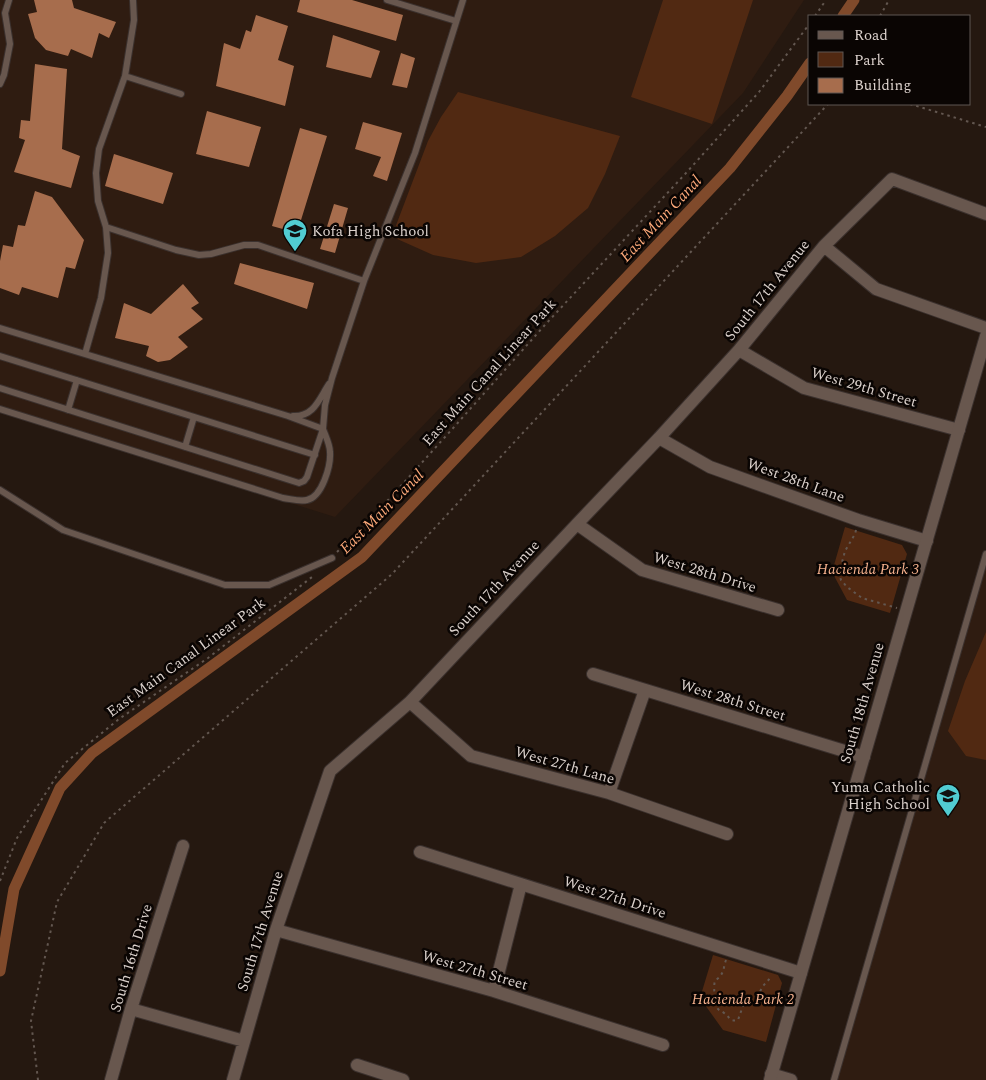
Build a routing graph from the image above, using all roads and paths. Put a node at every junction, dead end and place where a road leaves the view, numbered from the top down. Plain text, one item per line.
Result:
1 (9, 0) edge
2 (133, 0) edge
3 (387, 0) edge
4 (463, 0) edge
5 (826, 0) edge
6 (889, 0) edge
7 (815, 15) edge
8 (881, 15) edge
9 (456, 21) junction
10 (808, 26) edge
11 (126, 76) junction
12 (0, 84) edge
13 (181, 94) dead end
14 (827, 105) edge
15 (913, 105) edge
16 (986, 127) edge
17 (986, 214) edge
18 (106, 227) junction
19 (824, 246) junction
20 (364, 280) junction
21 (0, 328) edge
22 (986, 328) edge
23 (986, 336) edge
24 (739, 350) junction
25 (85, 354) junction
26 (0, 356) edge
27 (332, 378) junction
28 (77, 380) junction
29 (0, 388) edge
30 (0, 409) edge
31 (68, 410) junction
32 (288, 416) junction
33 (194, 417) junction
34 (324, 430) junction
35 (959, 430) junction
36 (659, 438) junction
37 (185, 447) junction
38 (315, 455) junction
39 (0, 490) edge
40 (858, 520) junction
41 (577, 524) junction
42 (926, 541) junction
43 (986, 554) edge
44 (332, 558) joint
45 (318, 572) dead end
46 (778, 610) dead end
47 (906, 610) junction
48 (593, 674) dead end
49 (645, 690) junction
50 (410, 702) junction
51 (864, 757) junction
52 (609, 794) junction
53 (727, 834) dead end
54 (183, 846) dead end
55 (420, 852) dead end
56 (0, 881) edge
57 (521, 884) junction
58 (276, 930) junction
59 (728, 950) junction
60 (780, 966) junction
61 (801, 973) junction
62 (494, 991) junction
63 (131, 1009) junction
64 (244, 1041) junction
65 (663, 1045) dead end
66 (357, 1064) dead end
67 (771, 1077) edge
68 (38, 1080) edge
69 (111, 1080) edge
70 (233, 1080) edge
71 (403, 1080) edge
72 (791, 1080) edge
73 (834, 1080) edge

1 - 12 lane
2 - 11 lane
3 - 9 lane
4 - 9 lane
5 - 7 path
6 - 8 path
9 - 20 lane
10 - 44 path, East Main Canal Linear Park
11 - 13 lane
11 - 18 lane
14 - 68 path
15 - 16 path
17 - 19 street, South 17th Avenue
18 - 20 lane
18 - 25 lane
19 - 22 street
19 - 24 street, South 17th Avenue
20 - 27 lane
21 - 25 lane
23 - 35 street, South 18th Avenue
24 - 35 street, West 29th Street
24 - 36 street, South 17th Avenue
25 - 32 lane
26 - 28 lane
27 - 32 lane
27 - 34 lane
28 - 31 lane
28 - 33 lane
29 - 31 lane
30 - 34 lane
31 - 37 lane
32 - 34 lane
33 - 37 lane
33 - 38 lane
34 - 38 lane
35 - 42 street, South 18th Avenue
36 - 40 street, West 28th Lane
36 - 41 street, South 17th Avenue
37 - 38 lane
39 - 44 lane
40 - 42 street, West 28th Lane
40 - 47 path
41 - 46 street, West 28th Drive
41 - 50 street, South 17th Avenue
42 - 47 street, South 18th Avenue
43 - 73 lane
45 - 56 path, East Main Canal Linear Park
47 - 51 street, South 18th Avenue
48 - 49 street, West 28th Street
49 - 51 street, West 28th Street
49 - 52 street
50 - 52 street, West 27th Lane
50 - 58 street, South 17th Avenue
51 - 61 street, South 18th Avenue
52 - 53 street, West 27th Lane
54 - 63 street, South 16th Drive
55 - 57 street, West 27th Drive
57 - 59 street, West 27th Drive
57 - 62 street
58 - 62 street, West 27th Street
58 - 64 street, South 17th Avenue
59 - 60 street, West 27th Drive
59 - 60 path
60 - 61 street, West 27th Drive
61 - 67 street, South 18th Avenue
62 - 65 street, West 27th Street
63 - 64 street
63 - 69 street, South 16th Drive
64 - 70 street, South 17th Avenue
66 - 71 street
67 - 72 street

